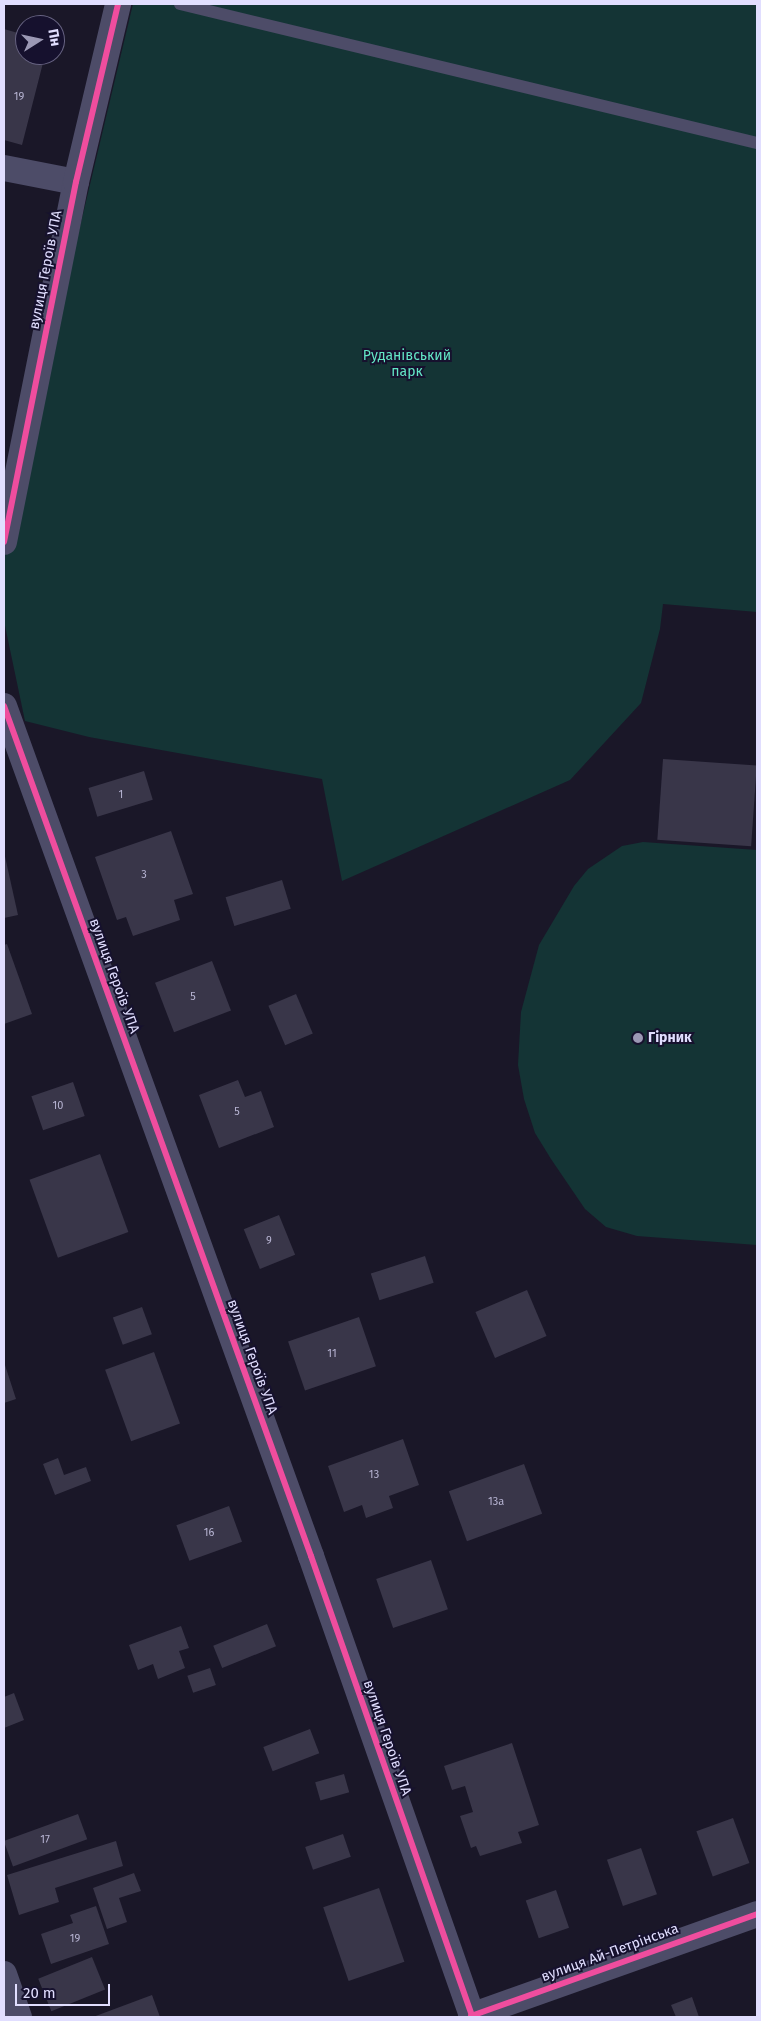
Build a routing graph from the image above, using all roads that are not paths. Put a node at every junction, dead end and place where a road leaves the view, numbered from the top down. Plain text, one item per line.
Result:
1 (118, 4) edge
2 (180, 4) edge
3 (757, 143) edge
4 (4, 168) edge
5 (76, 182) junction
6 (4, 542) edge
7 (4, 706) edge
8 (757, 1914) edge
9 (4, 1974) edge
10 (19, 2017) edge
11 (472, 2017) edge

1 - 5 street, вулиця Героїв УПА
2 - 3 lane
4 - 5 street
5 - 6 street, вулиця Героїв УПА
7 - 11 street, вулиця Героїв УПА
8 - 11 street, вулиця Ай-Петрінська
9 - 10 street

